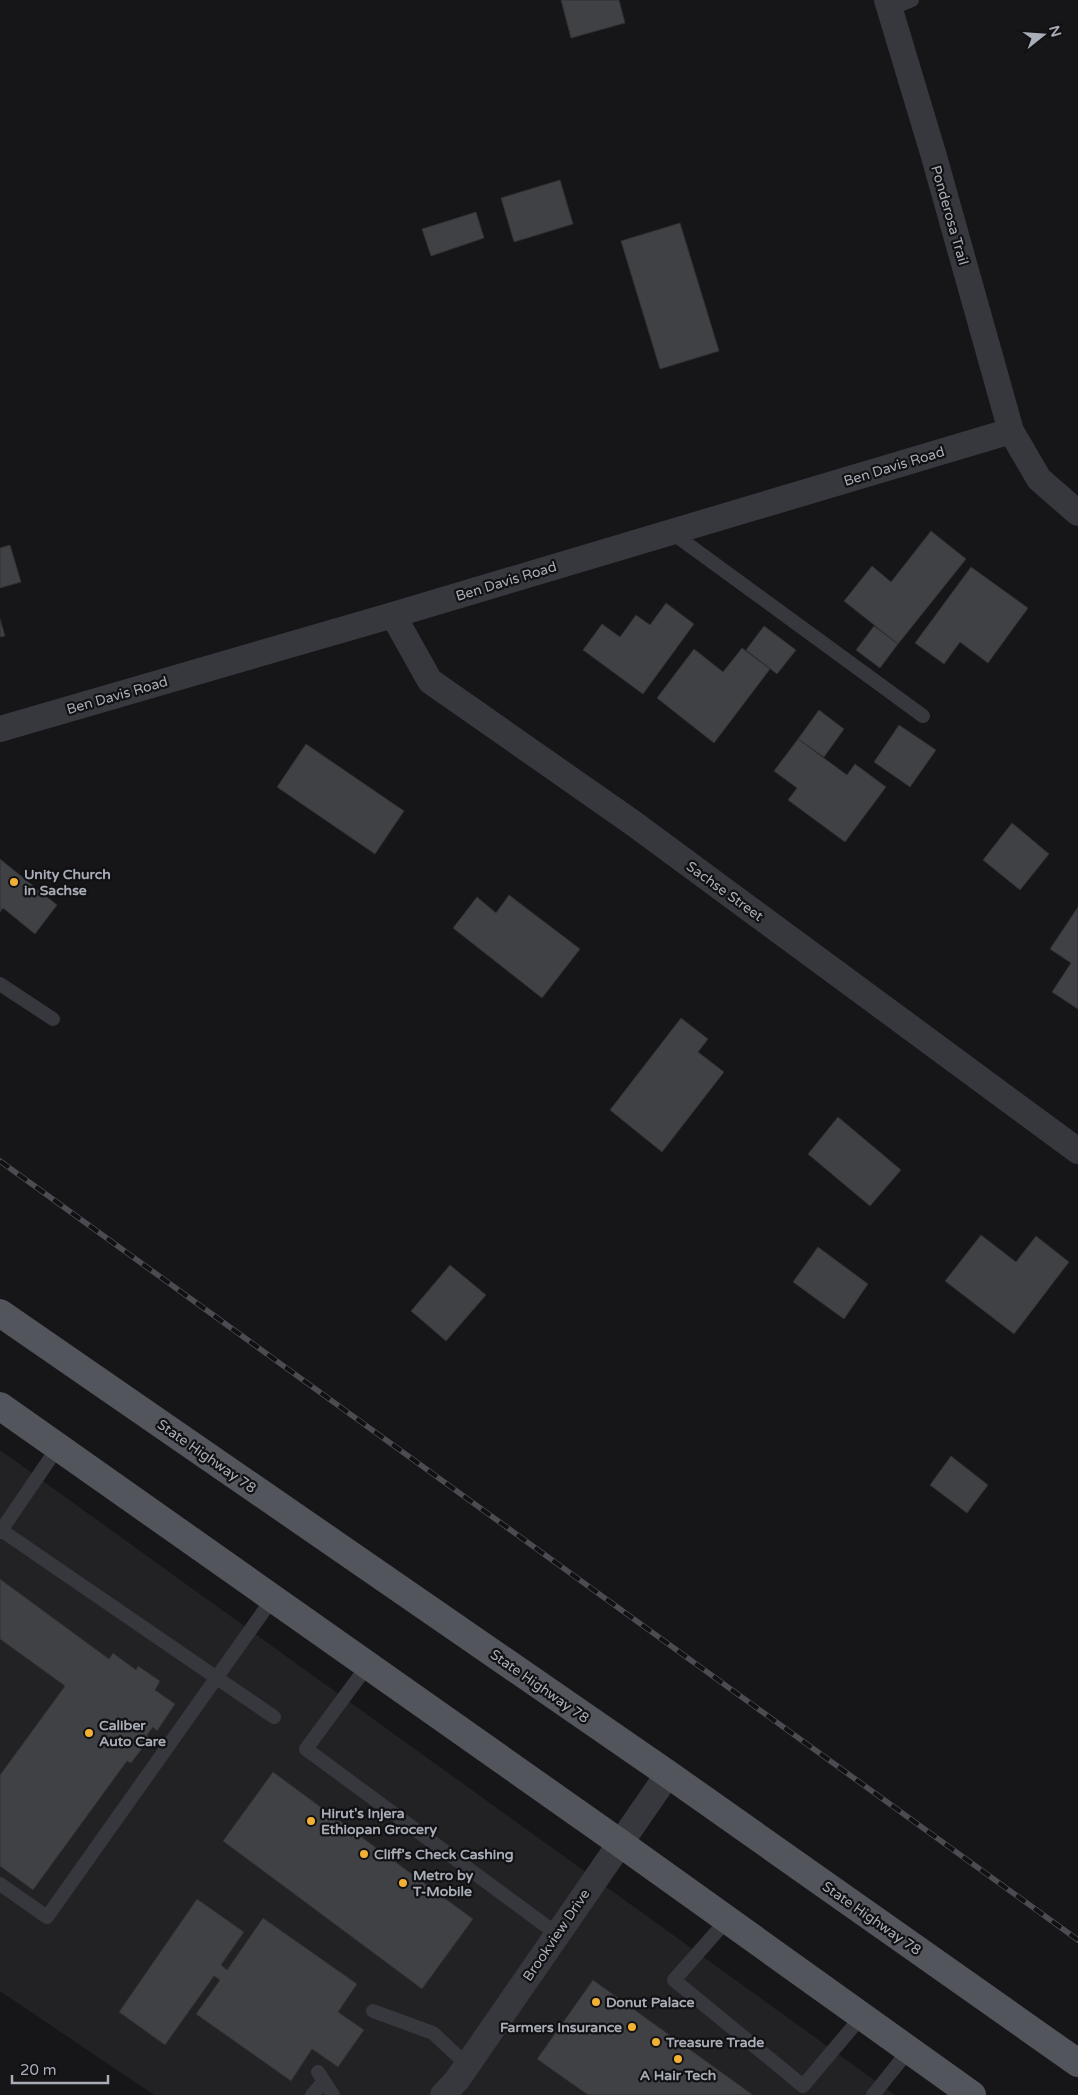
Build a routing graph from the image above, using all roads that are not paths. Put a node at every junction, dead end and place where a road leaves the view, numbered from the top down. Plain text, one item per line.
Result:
1 (896, 3) edge
2 (1011, 431) junction
3 (1078, 513) edge
4 (671, 532) junction
5 (393, 615) junction
6 (923, 716) dead end
7 (0, 729) edge
8 (0, 984) edge
9 (53, 1019) dead end
10 (1078, 1151) edge
11 (0, 1313) edge
12 (0, 1406) edge
13 (58, 1447) junction
14 (0, 1531) edge
15 (273, 1598) junction
16 (368, 1665) junction
17 (217, 1677) junction
18 (274, 1717) dead end
19 (668, 1774) junction
20 (620, 1842) junction
21 (0, 1884) edge
22 (727, 1920) junction
23 (557, 1934) junction
24 (373, 2011) dead end
25 (862, 2016) junction
26 (909, 2050) junction
27 (1078, 2063) edge
28 (467, 2065) junction
29 (447, 2094) edge
30 (312, 2095) edge
31 (333, 2095) edge
32 (873, 2095) edge
33 (972, 2095) edge

1 - 2 street, Ponderosa Trail
2 - 3 street, Ponderosa Trail
2 - 4 street, Ben Davis Road
4 - 5 street, Ben Davis Road
4 - 6 lane
5 - 7 street, Ben Davis Road
5 - 10 street, Sachse Street
8 - 9 lane
11 - 19 main road, State Highway 78
12 - 13 main road
13 - 14 lane
13 - 15 main road
14 - 17 lane
15 - 16 main road
15 - 17 lane
16 - 20 main road
16 - 23 lane
17 - 18 lane
17 - 21 lane
19 - 20 street, Brookview Drive
19 - 27 main road, State Highway 78
20 - 22 main road
20 - 23 street, Brookview Drive
22 - 25 main road
22 - 25 lane
23 - 28 street, Brookview Drive
24 - 28 lane
25 - 26 main road
26 - 32 lane
26 - 33 main road
28 - 29 street, Brookview Drive
30 - 31 lane

